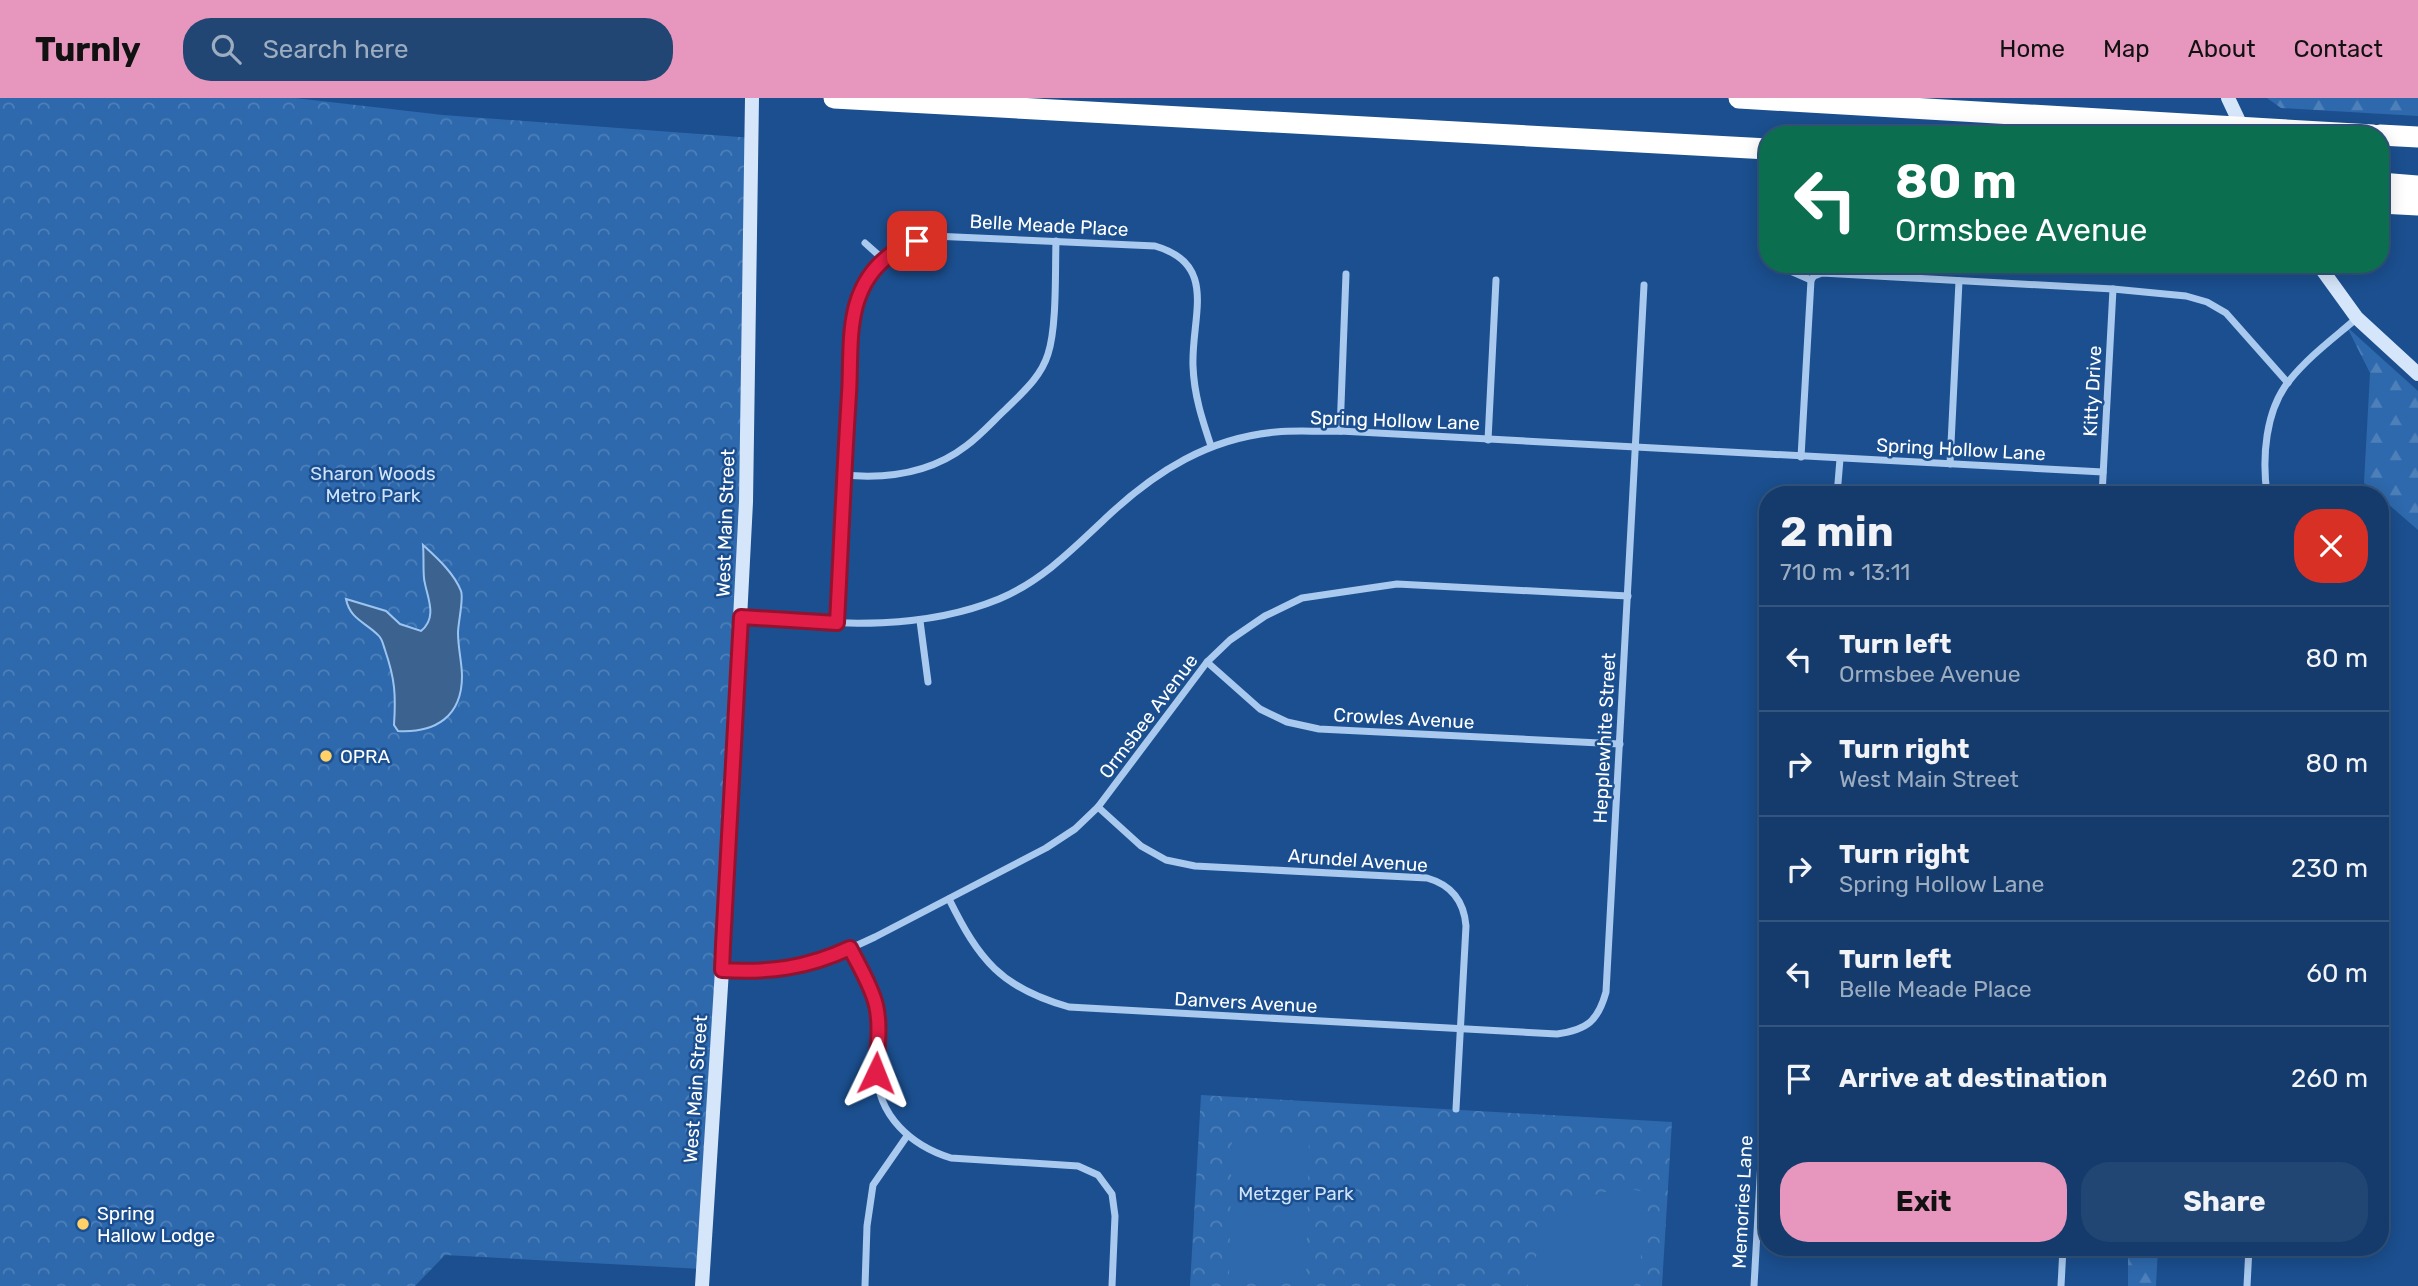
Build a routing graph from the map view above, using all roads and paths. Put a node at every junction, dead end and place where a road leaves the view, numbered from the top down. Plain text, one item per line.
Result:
1 (752, 98) edge
2 (834, 98) edge
3 (1739, 98) edge
4 (2228, 98) edge
5 (2229, 126) edge
6 (2242, 126) edge
7 (2389, 136) edge
8 (2418, 138) edge
9 (1759, 149) edge
10 (2389, 184) edge
11 (2418, 186) edge
12 (2389, 203) edge
13 (2418, 205) edge
14 (1056, 241) junction
15 (866, 243) dead end
16 (883, 259) junction
17 (1793, 273) edge
18 (2324, 273) edge
19 (1346, 274) dead end
20 (1496, 280) dead end
21 (1811, 280) junction
22 (1959, 281) junction
23 (1644, 285) dead end
24 (2113, 289) junction
25 (2357, 318) junction
26 (2418, 374) edge
27 (2288, 383) junction
28 (1340, 431) junction
29 (1488, 439) junction
30 (1211, 446) junction
31 (1636, 448) junction
32 (1801, 457) junction
33 (1840, 459) junction
34 (1950, 464) junction
35 (2103, 472) junction
36 (844, 475) junction
37 (1838, 486) edge
38 (2102, 486) edge
39 (2267, 486) edge
40 (1628, 596) junction
41 (741, 617) junction
42 (920, 621) junction
43 (837, 623) junction
44 (1207, 662) junction
45 (928, 682) dead end
46 (1620, 744) junction
47 (1098, 807) junction
48 (949, 899) junction
49 (850, 948) junction
50 (722, 970) junction
51 (1589, 1025) joint
52 (1460, 1029) junction
53 (1456, 1109) dead end
54 (907, 1136) junction
55 (1759, 1218) edge
56 (2063, 1256) edge
57 (2249, 1256) edge
58 (702, 1286) edge
59 (865, 1286) edge
60 (1112, 1286) edge
61 (1754, 1286) edge
62 (2061, 1286) edge
63 (2247, 1286) edge

1 - 41 main road, West Main Street
2 - 9 highway
3 - 5 highway
4 - 6 main road
7 - 8 highway
10 - 11 highway
12 - 13 highway
14 - 16 street, Belle Meade Place
14 - 30 street, Belle Meade Place
14 - 36 street
15 - 16 street
16 - 36 street, Belle Meade Place
17 - 21 street
18 - 25 main road
19 - 28 street
20 - 29 street
21 - 22 street
21 - 32 street
22 - 24 street
22 - 34 street
23 - 31 street, Hepplewhite Street
24 - 27 street
24 - 35 street, Kitty Drive
25 - 26 main road
25 - 27 street
27 - 39 street
28 - 29 street, Spring Hollow Lane
28 - 30 street, Spring Hollow Lane
29 - 31 street, Spring Hollow Lane
30 - 42 street, Spring Hollow Lane
31 - 32 street, Spring Hollow Lane
31 - 40 street, Hepplewhite Street
32 - 33 street, Spring Hollow Lane
33 - 34 street, Spring Hollow Lane
33 - 37 street
34 - 35 street, Spring Hollow Lane
35 - 38 street, Kitty Drive
36 - 43 street, Belle Meade Place
40 - 44 street, Ormsbee Avenue
40 - 46 street, Hepplewhite Street
41 - 43 street, Spring Hollow Lane
41 - 50 main road, West Main Street
42 - 43 street, Spring Hollow Lane
42 - 45 street
44 - 46 street, Crowles Avenue
44 - 47 street, Ormsbee Avenue
46 - 51 street, Hepplewhite Street
47 - 48 street, Ormsbee Avenue
47 - 52 street, Arundel Avenue
48 - 49 street, Ormsbee Avenue
48 - 52 street, Danvers Avenue
49 - 50 street, Ormsbee Avenue
49 - 54 street
50 - 58 main road, West Main Street
51 - 52 street, Danvers Avenue
52 - 53 street, Arundel Avenue
54 - 59 street
54 - 60 street
55 - 61 street, Memories Lane
56 - 62 street
57 - 63 street

